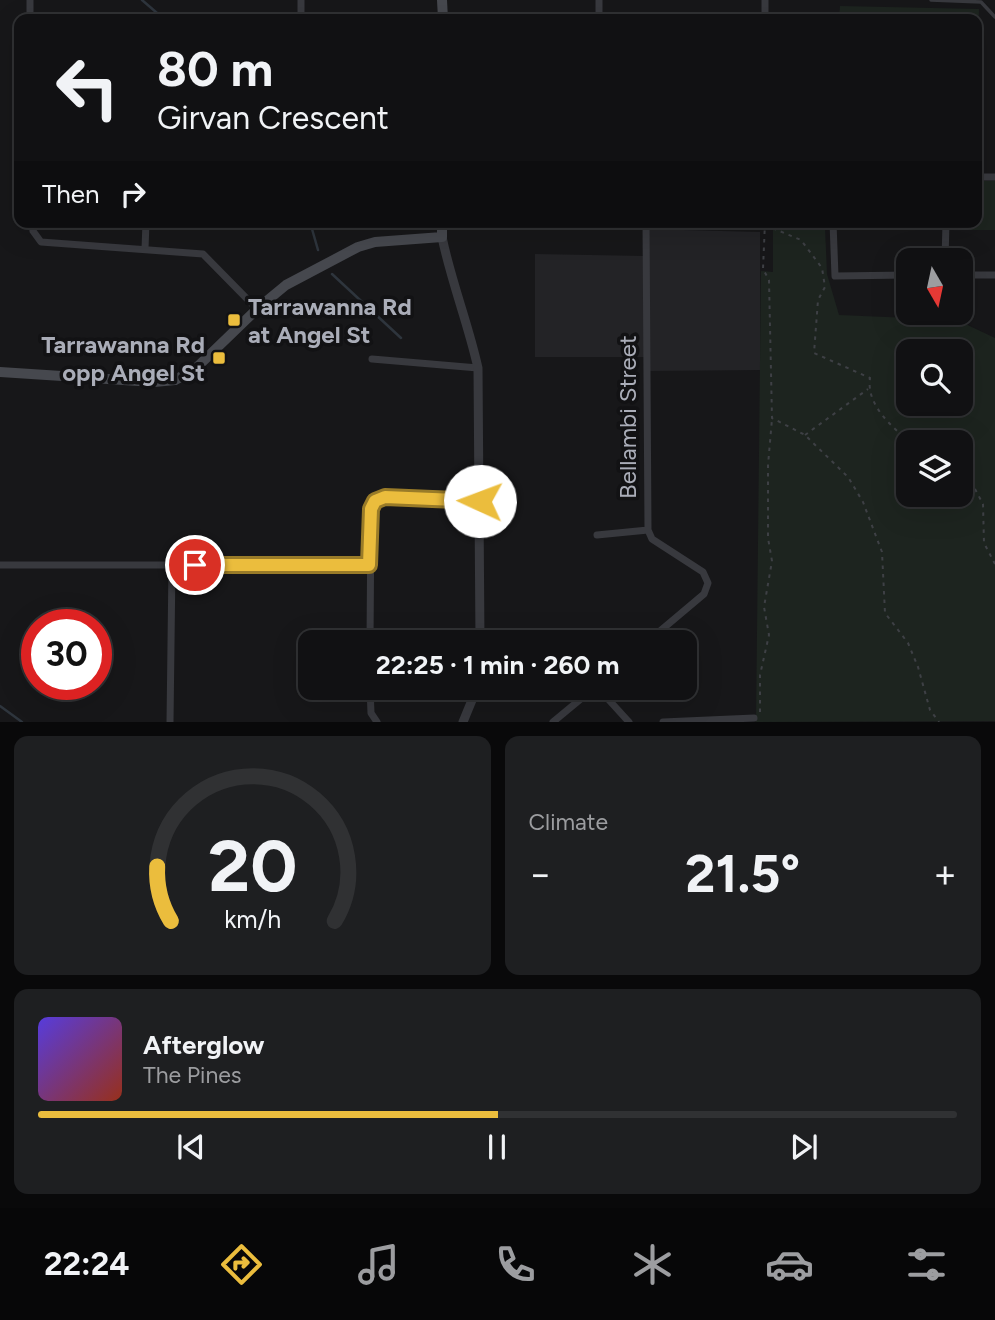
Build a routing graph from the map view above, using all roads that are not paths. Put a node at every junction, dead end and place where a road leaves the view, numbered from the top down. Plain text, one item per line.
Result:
1 (931, 0) edge
2 (995, 17) edge
3 (33, 228) edge
4 (146, 228) edge
5 (442, 228) edge
6 (646, 228) edge
7 (833, 228) edge
8 (946, 228) edge
9 (442, 237) junction
10 (945, 248) edge
11 (145, 249) junction
12 (896, 275) edge
13 (973, 275) edge
14 (995, 275) edge
15 (257, 309) junction
16 (372, 359) dead end
17 (478, 368) junction
18 (0, 372) edge
19 (480, 501) junction
20 (648, 530) junction
21 (597, 535) dead end
22 (0, 565) edge
23 (172, 565) junction
24 (369, 565) junction
25 (370, 630) edge
26 (480, 630) edge
27 (662, 630) edge
28 (370, 700) edge
29 (472, 700) edge
30 (581, 700) edge
31 (608, 700) edge
32 (757, 718) road end
33 (170, 722) edge
34 (377, 722) edge
35 (463, 722) edge
36 (553, 722) edge
37 (629, 722) edge
38 (663, 722) edge

1 - 2 lane
3 - 11 street
4 - 11 street
5 - 9 main road
6 - 20 street, Bellambi Street
7 - 12 street
8 - 10 street
9 - 15 main road
9 - 17 street
11 - 15 street
13 - 14 street
15 - 18 main road
16 - 17 street
17 - 19 street
19 - 24 street
19 - 26 street
20 - 21 street
20 - 27 street, Bellambi Street
22 - 23 street
23 - 24 street
23 - 33 street
24 - 25 street
28 - 34 street
29 - 35 street
30 - 36 street
31 - 37 street
32 - 38 street

